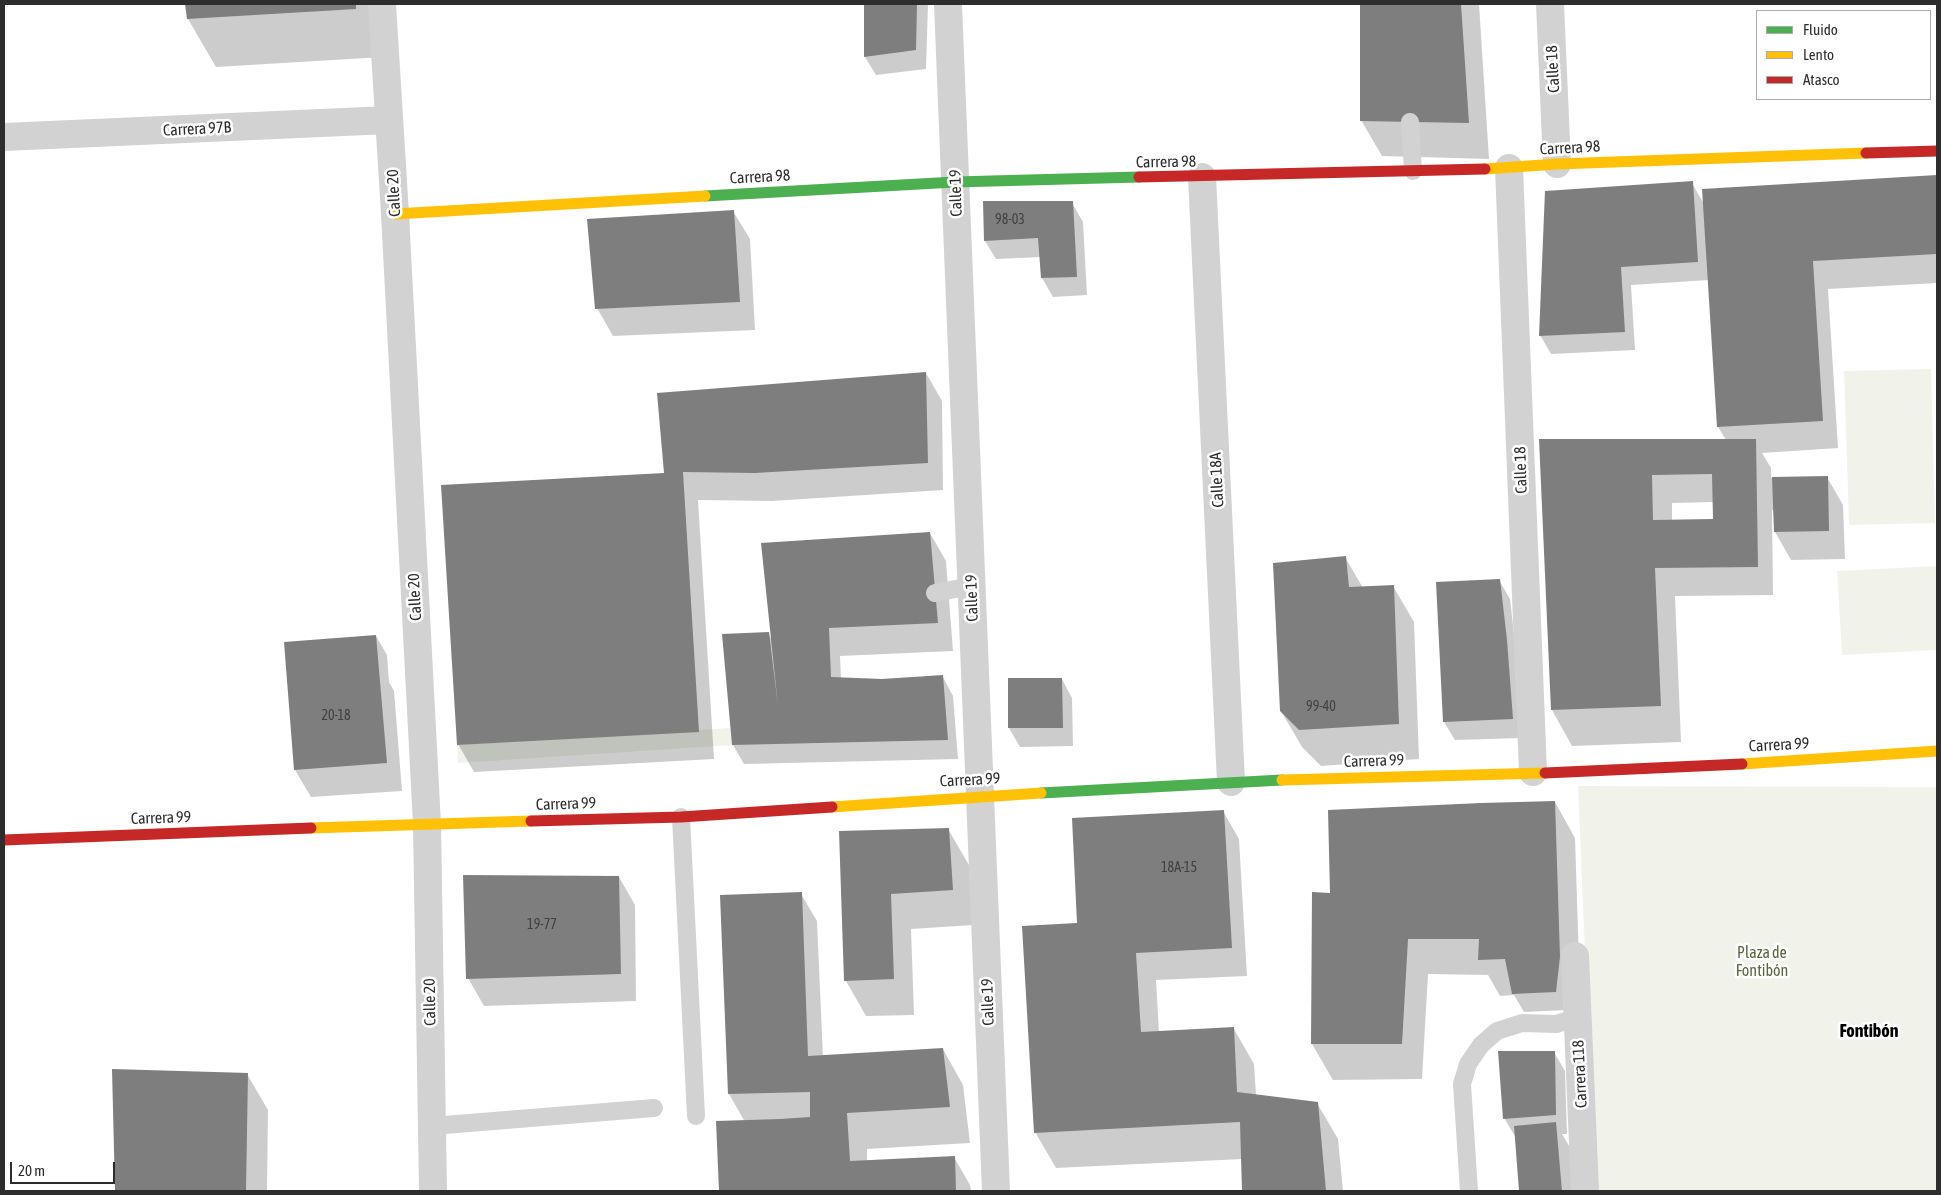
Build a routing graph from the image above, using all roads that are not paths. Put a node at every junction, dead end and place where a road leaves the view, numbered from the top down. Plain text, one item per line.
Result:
1 (382, 4) edge
2 (948, 4) edge
3 (1550, 4) edge
4 (389, 120) junction
5 (1410, 122) dead end
6 (4, 137) edge
7 (1937, 151) edge
8 (1557, 164) junction
9 (1509, 168) junction
10 (1413, 171) junction
11 (1202, 177) junction
12 (955, 182) junction
13 (395, 214) junction
14 (971, 586) junction
15 (935, 593) dead end
16 (1937, 751) edge
17 (1533, 772) junction
18 (1231, 782) junction
19 (980, 796) junction
20 (681, 817) junction
21 (427, 824) junction
22 (4, 836) edge
23 (4, 840) edge
24 (1575, 956) dead end
25 (1577, 1018) junction
26 (654, 1108) dead end
27 (696, 1116) dead end
28 (432, 1126) junction
29 (433, 1191) edge
30 (996, 1191) edge
31 (1469, 1191) edge
32 (1585, 1191) edge

1 - 4 street, Calle 20
2 - 12 street, Calle 19
3 - 8 street, Calle 18
4 - 6 street, Carrera 97B
4 - 13 street, Calle 20
5 - 10 lane
7 - 8 main road, Carrera 98
8 - 9 main road, Carrera 98
9 - 10 main road, Carrera 98
9 - 17 street, Calle 18
10 - 11 main road, Carrera 98
11 - 12 main road, Carrera 98
11 - 18 street, Calle 18A
12 - 13 main road, Carrera 98
12 - 14 street, Calle 19
13 - 21 street, Calle 20
14 - 15 lane
14 - 19 street, Calle 19
16 - 17 main road, Carrera 99
17 - 18 main road, Carrera 99
18 - 19 main road, Carrera 99
19 - 20 main road, Carrera 99
19 - 30 street, Calle 19
20 - 21 main road, Carrera 99
20 - 27 lane
21 - 23 main road, Carrera 99
21 - 28 street, Calle 20
22 - 23 street
24 - 25 street, Carrera 118
25 - 31 lane
25 - 32 street, Carrera 118
26 - 28 lane
28 - 29 street, Calle 20

